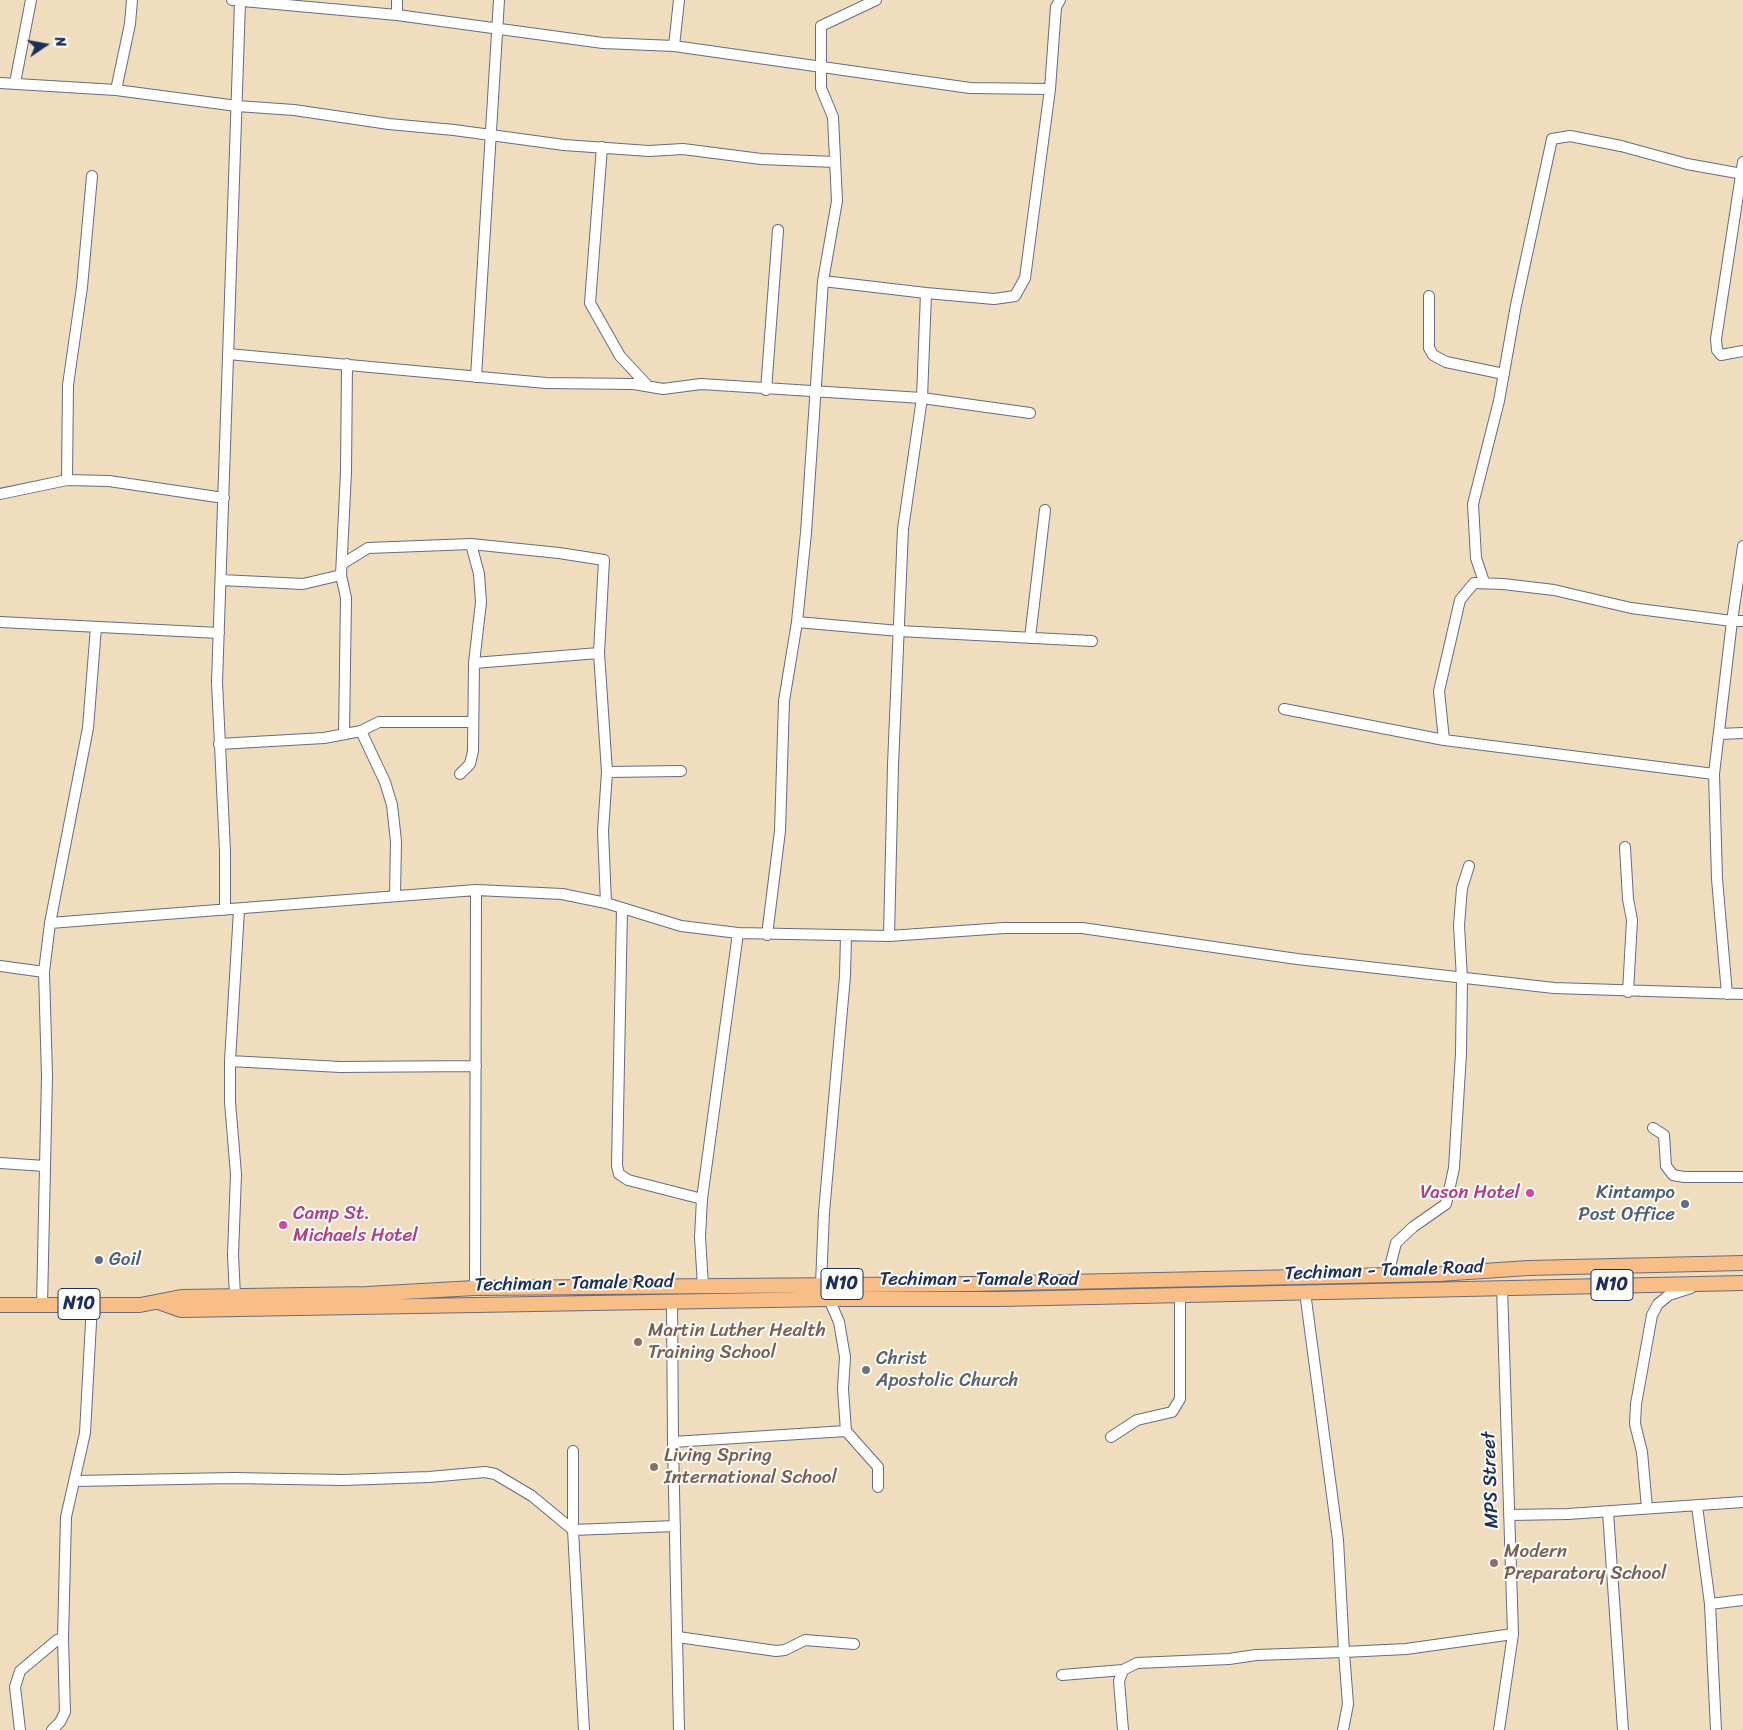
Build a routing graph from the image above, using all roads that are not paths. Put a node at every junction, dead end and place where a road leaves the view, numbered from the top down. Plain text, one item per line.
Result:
1 (31, 0) edge
2 (132, 0) edge
3 (397, 0) edge
4 (499, 0) edge
5 (679, 0) edge
6 (876, 0) edge
7 (1060, 0) edge
8 (236, 1) edge
9 (299, 3) edge
10 (397, 15) junction
11 (496, 28) junction
12 (674, 46) junction
13 (820, 65) junction
14 (0, 83) edge
15 (15, 83) junction
16 (1050, 89) junction
17 (116, 90) junction
18 (237, 106) junction
19 (491, 135) junction
20 (602, 147) junction
21 (835, 162) junction
22 (1743, 162) edge
23 (1742, 174) edge
24 (92, 176) dead end
25 (778, 230) dead end
26 (823, 281) junction
27 (926, 293) junction
28 (1429, 296) dead end
29 (1743, 351) edge
30 (228, 354) junction
31 (347, 364) junction
32 (1504, 374) junction
33 (476, 377) junction
34 (646, 384) junction
35 (766, 390) junction
36 (815, 391) junction
37 (922, 398) junction
38 (1030, 413) dead end
39 (67, 480) junction
40 (0, 494) edge
41 (224, 498) junction
42 (1045, 510) dead end
43 (471, 544) junction
44 (1743, 546) edge
45 (342, 564) junction
46 (341, 575) junction
47 (221, 580) junction
48 (1484, 582) junction
49 (1743, 620) edge
50 (1732, 621) junction
51 (0, 622) edge
52 (797, 622) junction
53 (96, 627) junction
54 (900, 631) junction
55 (219, 633) junction
56 (1030, 638) junction
57 (1092, 641) dead end
58 (599, 653) junction
59 (474, 663) junction
60 (1284, 709) dead end
61 (473, 722) junction
62 (361, 731) junction
63 (1743, 733) edge
64 (344, 734) junction
65 (1719, 734) junction
66 (1444, 740) junction
67 (219, 744) junction
68 (681, 770) dead end
69 (607, 772) junction
70 (460, 774) dead end
71 (1714, 774) junction
72 (1625, 847) dead end
73 (1469, 866) dead end
74 (476, 890) junction
75 (396, 896) junction
76 (606, 903) junction
77 (622, 908) junction
78 (225, 910) junction
79 (239, 910) junction
80 (50, 923) junction
81 (738, 933) junction
82 (767, 935) junction
83 (846, 936) junction
84 (889, 936) junction
85 (0, 966) edge
86 (44, 972) junction
87 (1462, 979) junction
88 (1628, 992) junction
89 (1727, 994) junction
90 (1743, 994) edge
91 (230, 1061) junction
92 (476, 1066) junction
93 (1653, 1128) dead end
94 (0, 1163) edge
95 (45, 1166) junction
96 (1743, 1177) edge
97 (702, 1199) junction
98 (1743, 1262) edge
99 (1388, 1274) junction
100 (1743, 1283) edge
101 (821, 1284) junction
102 (1701, 1285) junction
103 (704, 1286) junction
104 (1502, 1287) junction
105 (475, 1288) junction
106 (1305, 1292) junction
107 (236, 1296) junction
108 (1180, 1296) junction
109 (829, 1299) junction
110 (672, 1301) junction
111 (157, 1302) junction
112 (92, 1304) junction
113 (0, 1305) edge
114 (42, 1305) junction
115 (846, 1431) junction
116 (1111, 1437) dead end
117 (673, 1442) junction
118 (574, 1451) dead end
119 (74, 1481) junction
120 (878, 1487) dead end
121 (1743, 1502) edge
122 (1697, 1506) junction
123 (1647, 1508) junction
124 (1608, 1512) junction
125 (1509, 1515) junction
126 (674, 1526) junction
127 (573, 1530) junction
128 (1743, 1600) edge
129 (1710, 1604) junction
130 (1513, 1634) junction
131 (678, 1637) junction
132 (63, 1638) junction
133 (854, 1644) dead end
134 (1344, 1652) junction
135 (1123, 1670) junction
136 (1062, 1675) dead end
137 (20, 1730) edge
138 (52, 1730) edge
139 (584, 1730) edge
140 (680, 1730) edge
141 (1123, 1730) edge
142 (1343, 1730) edge
143 (1499, 1730) edge
144 (1623, 1730) edge
145 (1716, 1730) edge

1 - 15 street
2 - 17 street
3 - 10 street
4 - 11 street
5 - 12 street
6 - 13 street
7 - 16 street
8 - 9 street
8 - 18 street
9 - 10 street
10 - 11 street
11 - 12 street
11 - 19 street
12 - 13 street
13 - 16 street
13 - 21 street
14 - 15 street
15 - 17 street
16 - 27 street
17 - 18 street
18 - 19 street
18 - 30 street
19 - 20 street
19 - 33 street
20 - 21 street
20 - 34 street
21 - 26 street
22 - 23 street
23 - 29 street
23 - 32 street
24 - 39 street
25 - 35 street
26 - 27 street
26 - 36 street
27 - 37 street
28 - 32 street
30 - 31 street
30 - 41 street
31 - 33 street
31 - 45 street
32 - 48 street
33 - 34 street
34 - 35 street
35 - 36 street
36 - 37 street
36 - 52 street
37 - 38 street
37 - 54 street
39 - 40 street
39 - 41 street
41 - 47 street
42 - 56 street
43 - 45 street
43 - 58 street
43 - 59 street
44 - 50 street
45 - 46 street
46 - 47 street
46 - 64 street
47 - 55 street
48 - 50 street
48 - 66 street
49 - 50 street
50 - 65 street
51 - 53 street
52 - 54 street
52 - 82 street
53 - 55 street
53 - 80 street
54 - 56 street
54 - 84 street
55 - 67 street
56 - 57 street
58 - 59 street
58 - 69 street
59 - 61 street
60 - 66 street
61 - 62 street
61 - 70 street
62 - 64 street
62 - 75 street
63 - 65 street
64 - 67 street
65 - 71 street
66 - 71 street
67 - 78 street
68 - 69 street
69 - 76 street
71 - 89 street
72 - 88 street
73 - 87 street
74 - 75 street
74 - 76 street
74 - 92 street
75 - 79 street
76 - 77 street
77 - 81 street
77 - 97 street
78 - 79 street
78 - 80 street
79 - 91 street
80 - 86 street
81 - 82 street
81 - 97 street
82 - 83 street
83 - 84 street
83 - 101 street
84 - 87 street
85 - 86 street
86 - 95 street
87 - 88 street
87 - 99 street
88 - 89 street
89 - 90 street
91 - 92 street
91 - 107 street
92 - 105 street
93 - 96 street
94 - 95 street
95 - 114 street
97 - 103 street
98 - 99 highway, Techiman - Tamale Road / N10
99 - 101 highway, Techiman - Tamale Road / N10
100 - 102 highway, Techiman - Tamale Road / N10
101 - 103 highway, Techiman - Tamale Road / N10
102 - 104 highway, Techiman - Tamale Road / N10
102 - 123 street
103 - 105 highway, Techiman - Tamale Road / N10
104 - 106 highway, Techiman - Tamale Road / N10
104 - 125 street, MPS Street
105 - 107 highway, Techiman - Tamale Road / N10
106 - 108 highway, Techiman - Tamale Road / N10
106 - 134 street
107 - 111 highway, Techiman - Tamale Road / N10
108 - 109 highway, Techiman - Tamale Road / N10
108 - 116 street
109 - 110 highway, Techiman - Tamale Road / N10
109 - 115 street
110 - 111 highway, Techiman - Tamale Road / N10
110 - 117 street
111 - 112 highway, Techiman - Tamale Road / N10
112 - 114 highway, Techiman - Tamale Road / N10
112 - 119 street
113 - 114 highway, Techiman - Tamale Road / N10
115 - 117 street
115 - 120 street
117 - 126 street
118 - 127 street
119 - 127 street
119 - 132 street
121 - 122 street
122 - 123 street
122 - 129 street
123 - 124 street
124 - 125 street
124 - 144 street
125 - 130 street, MPS Street
126 - 127 street
126 - 131 street
127 - 139 street
128 - 129 street
129 - 145 street
130 - 134 street
130 - 143 street, MPS Street
131 - 133 street
131 - 140 street
132 - 137 street
132 - 138 street
134 - 135 street
134 - 142 street
135 - 136 street
135 - 141 street

